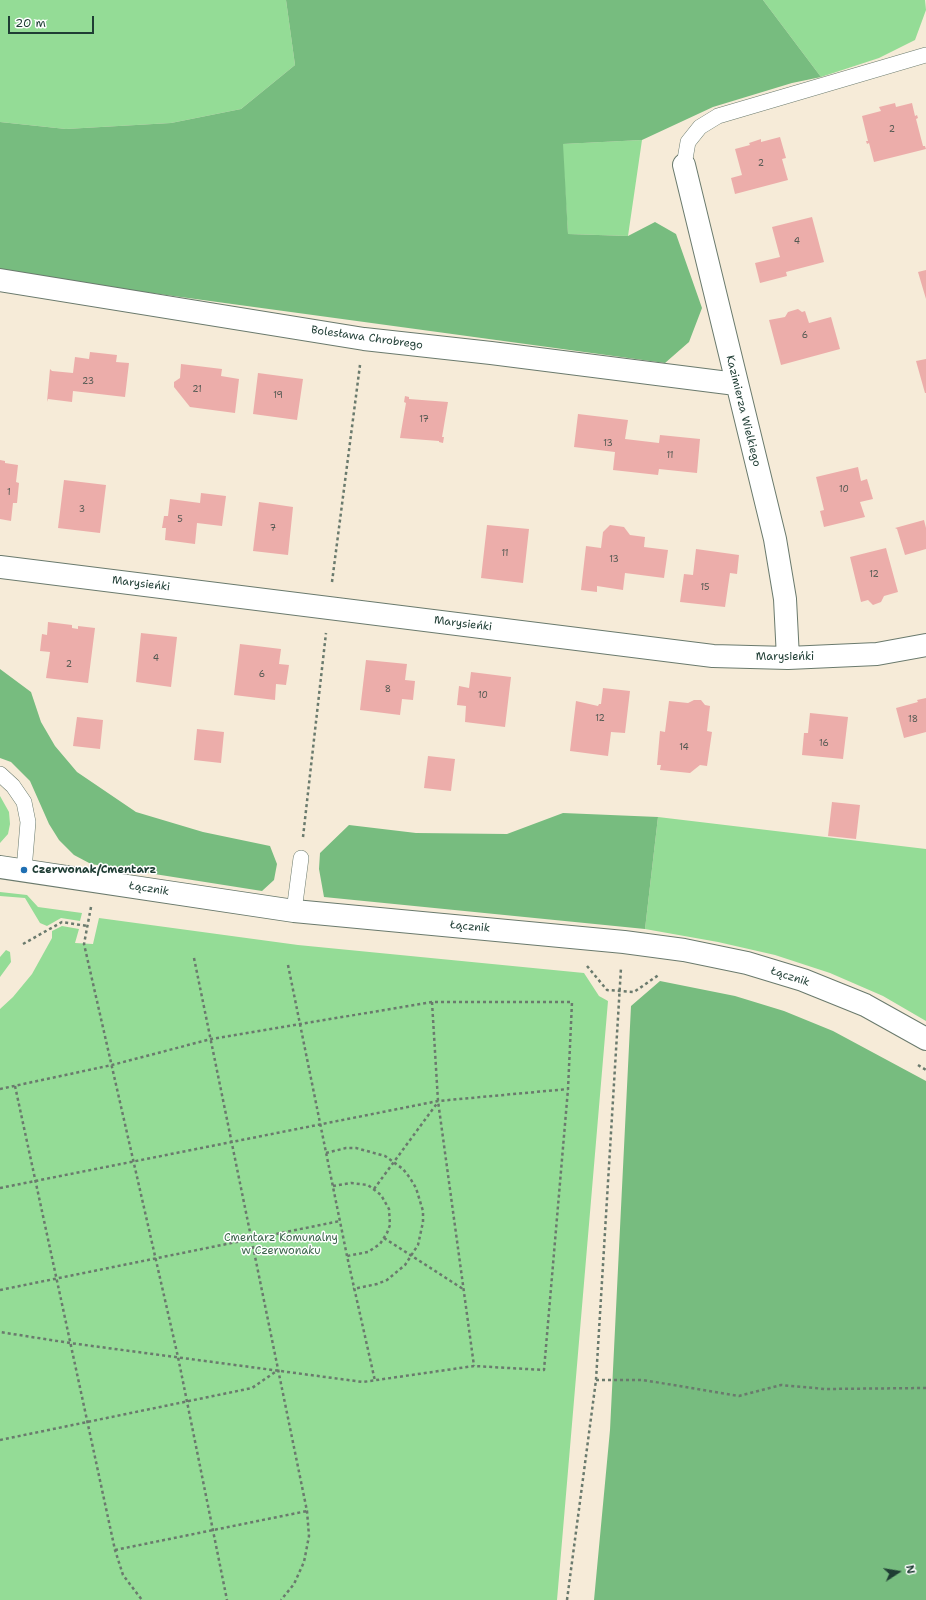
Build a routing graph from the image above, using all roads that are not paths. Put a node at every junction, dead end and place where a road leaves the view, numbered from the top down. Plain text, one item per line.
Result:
1 (926, 55) edge
2 (684, 165) joint
3 (0, 280) edge
4 (736, 384) junction
5 (0, 566) edge
6 (926, 645) edge
7 (788, 658) junction
8 (0, 774) edge
9 (301, 858) dead end
10 (0, 867) edge
11 (24, 870) junction
12 (294, 911) junction
13 (926, 1038) edge

1 - 2 lane
2 - 4 street, Kazimierza Wielkiego
3 - 4 street, Bolesława Chrobrego
4 - 7 street, Kazimierza Wielkiego
5 - 7 street, Marysieńki
6 - 7 street, Marysieńki
8 - 11 lane
9 - 12 lane
10 - 11 street, Łącznik
11 - 12 street, Łącznik
12 - 13 street, Łącznik

